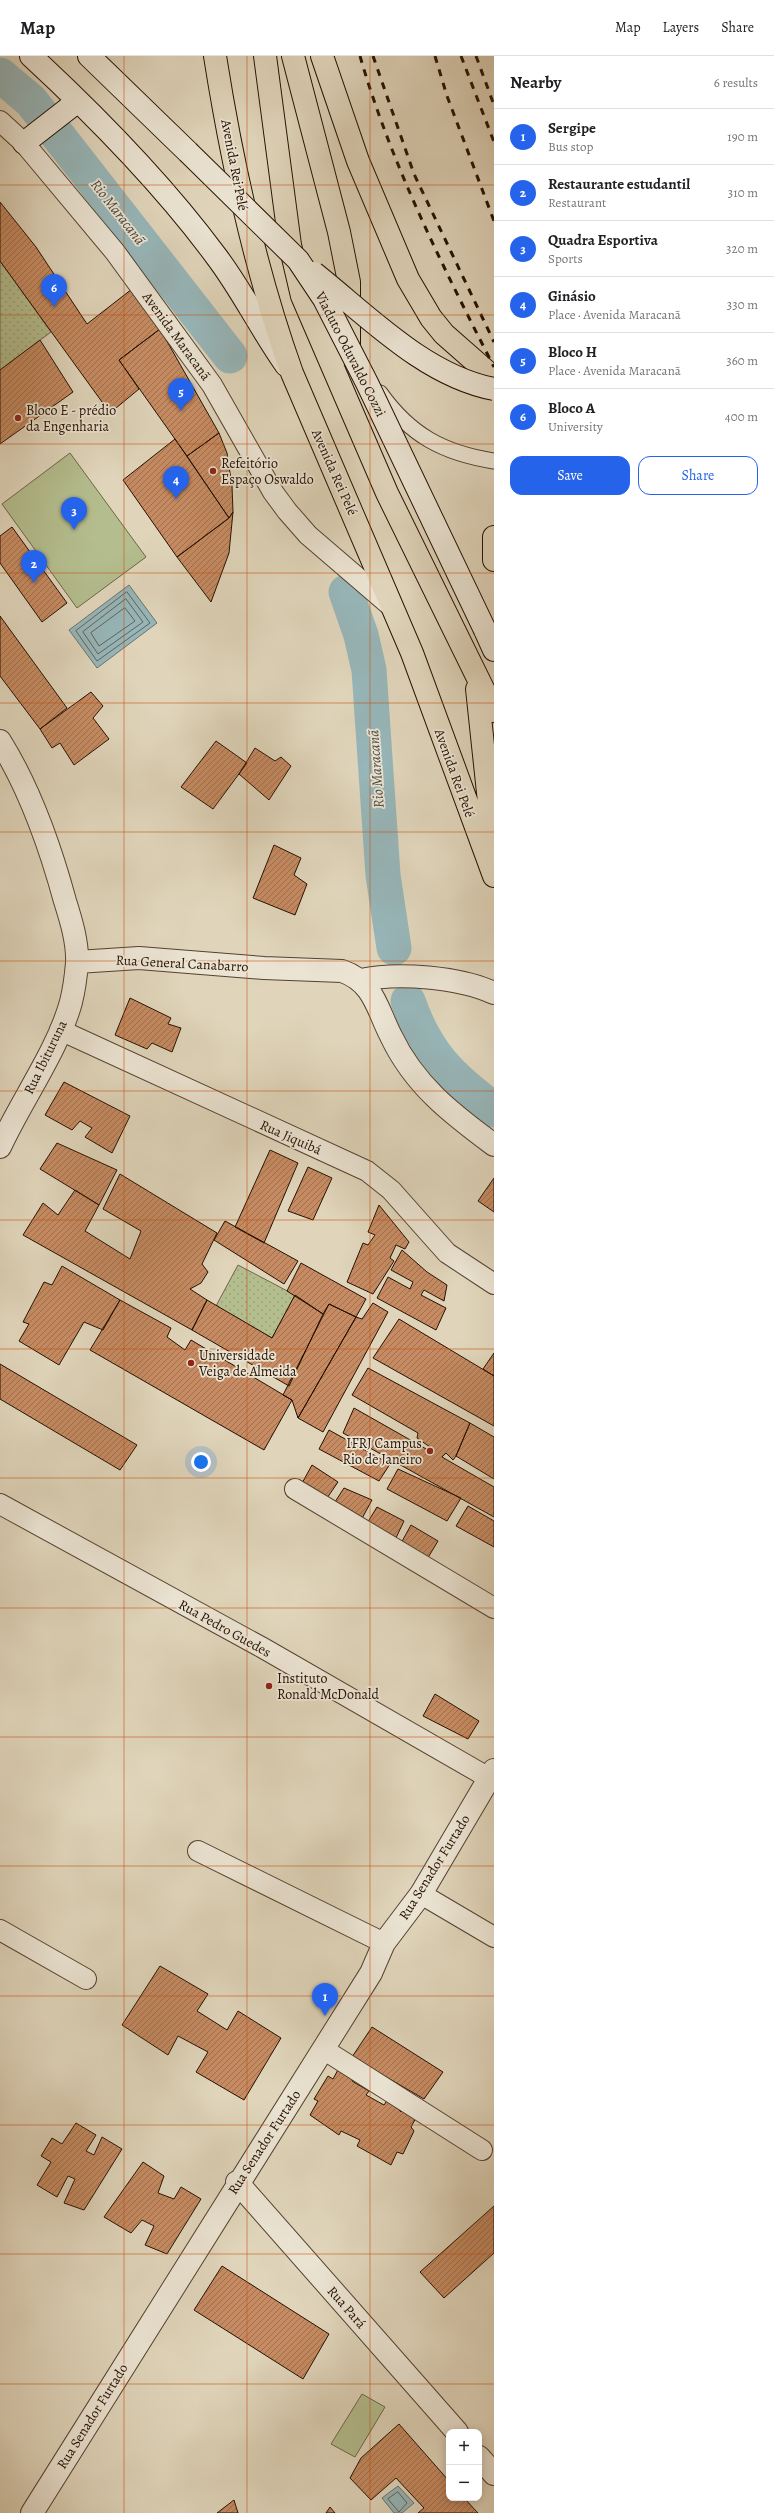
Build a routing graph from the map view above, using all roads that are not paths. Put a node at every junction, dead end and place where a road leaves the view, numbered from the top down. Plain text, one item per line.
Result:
1 (31, 56) edge
2 (90, 56) edge
3 (203, 56) edge
4 (215, 56) edge
5 (265, 56) edge
6 (293, 56) edge
7 (322, 56) edge
8 (78, 100) junction
9 (223, 105) junction
10 (0, 121) edge
11 (30, 139) junction
12 (298, 260) junction
13 (350, 342) junction
14 (292, 373) junction
15 (494, 378) edge
16 (494, 389) edge
17 (348, 406) junction
18 (494, 461) edge
19 (494, 537) edge
20 (494, 560) edge
21 (393, 608) junction
22 (494, 650) edge
23 (474, 670) junction
24 (494, 711) edge
25 (0, 741) edge
26 (494, 849) edge
27 (494, 876) edge
28 (77, 962) junction
29 (361, 980) junction
30 (494, 993) edge
31 (60, 1030) junction
32 (1, 1141) edge
33 (494, 1145) edge
34 (494, 1284) edge
35 (294, 1489) dead end
36 (0, 1504) edge
37 (494, 1608) edge
38 (492, 1774) edge
39 (198, 1851) dead end
40 (421, 1894) junction
41 (0, 1930) edge
42 (494, 1937) edge
43 (384, 1943) junction
44 (86, 1979) dead end
45 (323, 2049) junction
46 (482, 2150) dead end
47 (237, 2182) junction
48 (454, 2429) edge
49 (482, 2460) edge
50 (494, 2474) edge
51 (32, 2513) edge

1 - 8 street
2 - 12 street, Viaduto Oduvaldo Cozzi, bridge
3 - 9 main road
4 - 9 main road, Avenida Rei Pelé
5 - 17 main road
6 - 13 main road
7 - 15 main road
8 - 11 street
8 - 14 street
9 - 14 main road, Avenida Rei Pelé
10 - 11 street, Avenida Maracanã
11 - 21 street, Avenida Maracanã
12 - 16 street, bridge
12 - 22 street, Viaduto Oduvaldo Cozzi, bridge
13 - 17 main road
13 - 18 street
14 - 21 main road, Avenida Rei Pelé
17 - 23 main road
19 - 20 main road
21 - 27 main road, Avenida Rei Pelé
23 - 24 main road
23 - 26 main road
25 - 28 street
28 - 29 street, Rua General Canabarro
28 - 31 street, Rua Ibituruna
29 - 30 street
29 - 33 street
31 - 32 street, Rua Ibituruna
31 - 34 street, Rua Jiquibá
35 - 37 street
36 - 38 street, Rua Pedro Guedes
38 - 40 street, Rua Senador Furtado
39 - 43 street
40 - 42 street
40 - 43 street, Rua Senador Furtado
41 - 44 street
43 - 45 street, Rua Senador Furtado
45 - 46 street
45 - 47 street, Rua Senador Furtado
47 - 48 street, Rua Pará
47 - 51 street, Rua Senador Furtado
49 - 50 street

